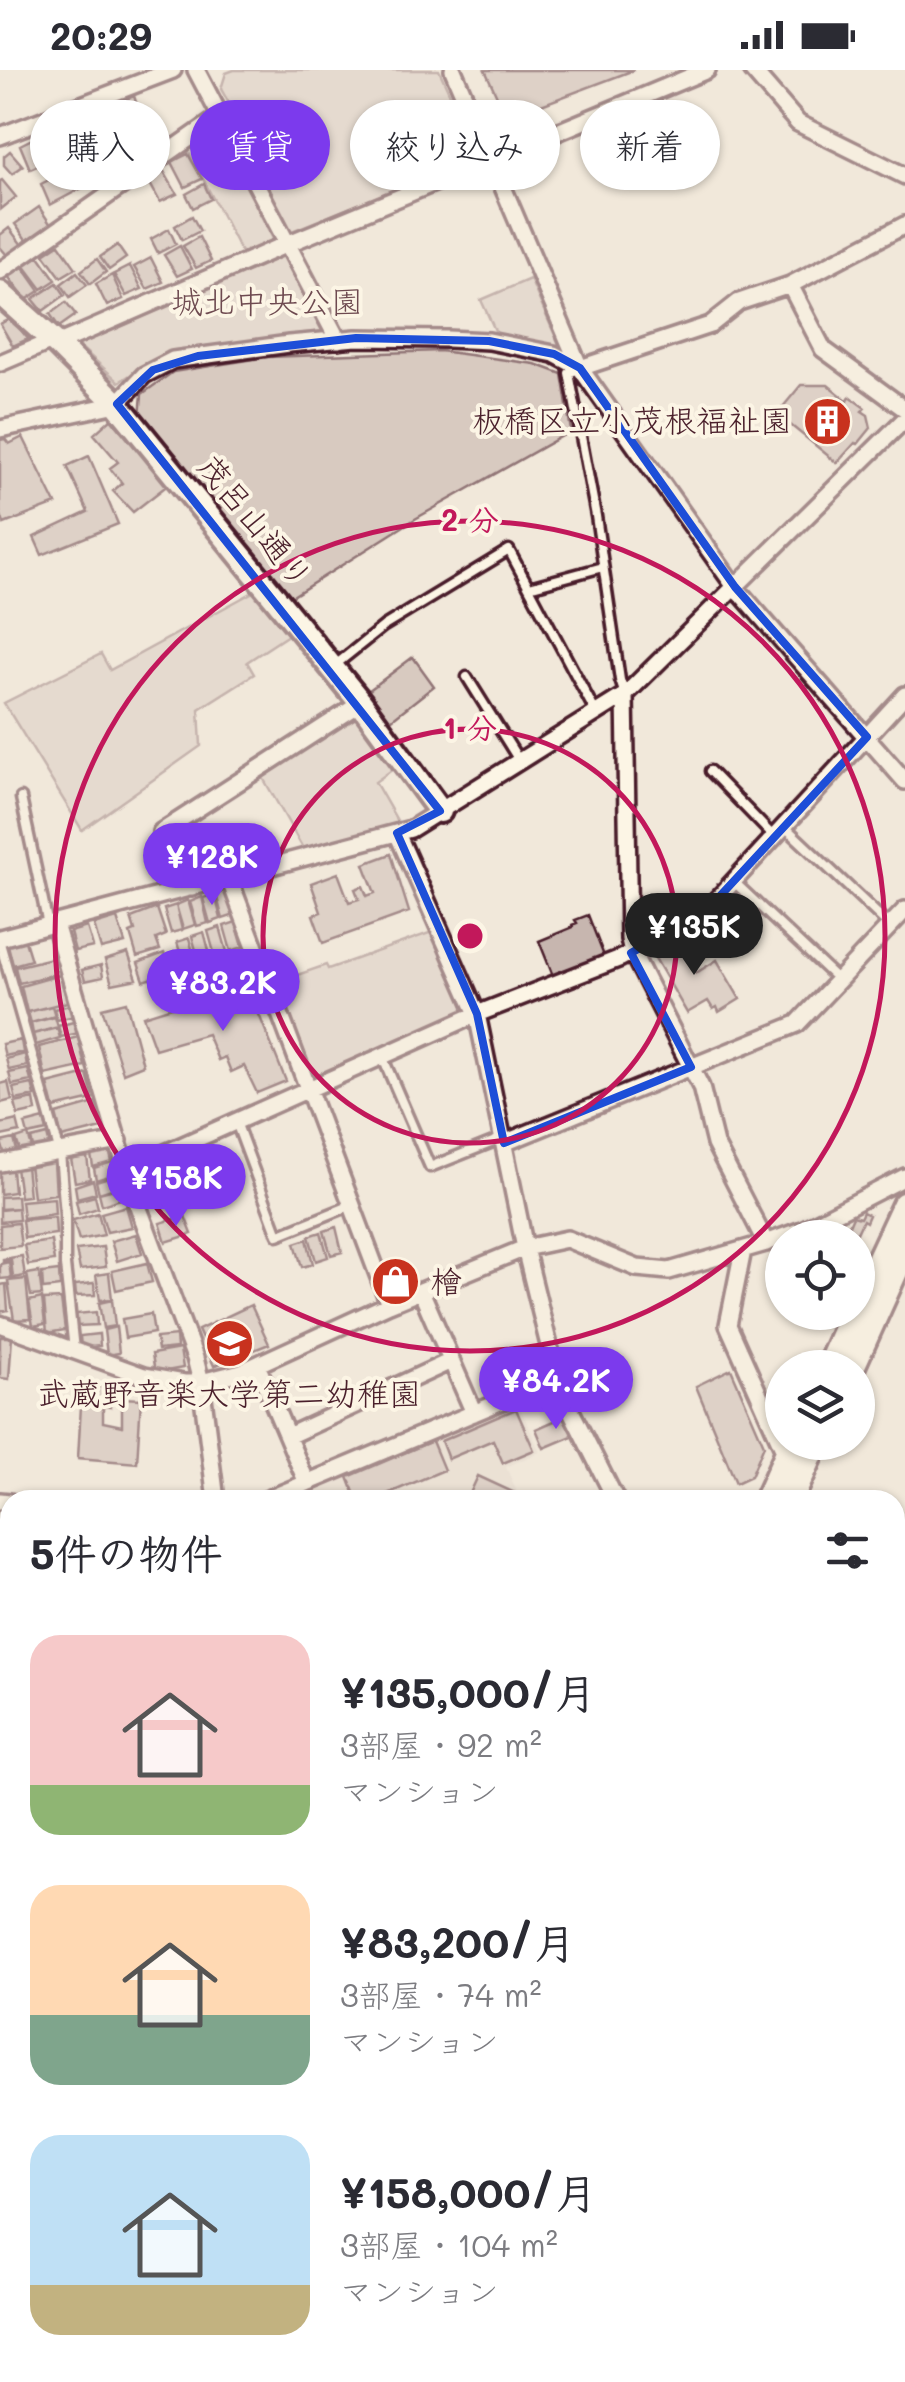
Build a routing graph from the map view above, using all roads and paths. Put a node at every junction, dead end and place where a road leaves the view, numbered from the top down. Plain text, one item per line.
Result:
1 (173, 70) edge
2 (196, 70) edge
3 (452, 70) edge
4 (707, 70) edge
5 (752, 70) edge
6 (213, 100) edge
7 (465, 100) edge
8 (560, 130) edge
9 (0, 136) edge
10 (190, 138) edge
11 (905, 176) edge
12 (260, 190) edge
13 (416, 190) edge
14 (503, 190) edge
15 (905, 225) edge
16 (287, 244) junction
17 (0, 271) edge
18 (790, 285) junction
19 (0, 293) edge
20 (338, 340) junction
21 (55, 342) junction
22 (0, 363) edge
23 (580, 368) junction
24 (118, 404) junction
25 (905, 409) edge
26 (905, 418) edge
27 (0, 429) edge
28 (602, 567) junction
29 (529, 587) junction
30 (735, 587) junction
31 (332, 668) junction
32 (467, 677) dead end
33 (625, 695) junction
34 (905, 695) edge
35 (361, 703) junction
36 (596, 713) junction
37 (867, 736) junction
38 (520, 762) junction
39 (710, 771) dead end
40 (905, 781) edge
41 (21, 798) dead end
42 (440, 811) junction
43 (779, 832) junction
44 (397, 833) junction
45 (229, 878) junction
46 (733, 881) junction
47 (192, 888) junction
48 (905, 910) edge
49 (51, 924) junction
50 (890, 926) junction
51 (0, 940) edge
52 (632, 952) junction
53 (838, 980) junction
54 (477, 1014) junction
55 (382, 1056) junction
56 (691, 1067) junction
57 (309, 1089) junction
58 (236, 1122) junction
59 (503, 1140) junction
60 (119, 1141) junction
61 (60, 1153) junction
62 (0, 1163) edge
63 (127, 1170) junction
64 (905, 1177) edge
65 (905, 1204) edge
66 (352, 1205) junction
67 (821, 1220) edge
68 (765, 1241) edge
69 (765, 1243) edge
70 (525, 1248) junction
71 (905, 1248) edge
72 (743, 1250) junction
73 (875, 1268) edge
74 (420, 1292) junction
75 (389, 1304) junction
76 (0, 1324) edge
77 (859, 1350) edge
78 (74, 1351) junction
79 (451, 1361) junction
80 (258, 1365) junction
81 (558, 1378) junction
82 (201, 1382) junction
83 (765, 1400) edge
84 (474, 1413) junction
85 (288, 1436) junction
86 (785, 1460) edge
87 (808, 1460) edge
88 (308, 1483) junction
89 (215, 1490) edge
90 (291, 1490) edge
91 (611, 1490) edge
92 (771, 1490) edge
93 (794, 1490) edge

1 - 9 street
2 - 6 street
3 - 7 street
4 - 8 street
5 - 11 street
10 - 17 street
12 - 16 street
13 - 16 street
14 - 23 street
15 - 18 street
16 - 20 street
16 - 21 street
18 - 23 street
18 - 25 street
19 - 21 street, 茂呂山通り
20 - 23 street
20 - 24 street
21 - 22 street
21 - 24 street, 茂呂山通り
23 - 28 lane
23 - 30 street
24 - 27 street
24 - 31 street, 茂呂山通り
26 - 30 street
28 - 29 lane
28 - 33 lane
29 - 31 lane
29 - 36 lane
30 - 33 street
30 - 37 street
31 - 35 street, 茂呂山通り
32 - 38 lane
33 - 36 street
33 - 52 street
34 - 37 street
35 - 42 street, 茂呂山通り
35 - 47 street
36 - 38 street
37 - 40 street
37 - 43 street
38 - 42 street
39 - 43 lane
41 - 49 lane
42 - 44 street
43 - 46 street
43 - 50 lane
44 - 45 street
44 - 54 street
45 - 47 street
45 - 57 street
46 - 52 street
46 - 53 lane
47 - 49 street
48 - 50 street
49 - 51 street
49 - 60 street
50 - 53 street
51 - 61 lane
52 - 54 street
52 - 56 street
53 - 56 street
54 - 55 street
54 - 59 street
55 - 57 street
55 - 59 lane
56 - 59 street
56 - 68 street
57 - 58 street
57 - 66 street
58 - 63 street
58 - 66 lane
59 - 70 street
60 - 61 street
60 - 63 street
61 - 62 street
61 - 78 lane
63 - 82 street
64 - 67 street
65 - 73 main road
66 - 75 street
69 - 72 street
70 - 72 street
70 - 74 street
70 - 81 street
71 - 77 main road
72 - 83 street
74 - 75 street
74 - 79 street
75 - 80 street
76 - 78 street
78 - 82 street
79 - 84 street
79 - 85 street
80 - 82 street
80 - 85 street
81 - 84 street
81 - 91 street
82 - 89 street
84 - 88 street
85 - 88 street
86 - 92 main road
87 - 93 main road
88 - 90 street

